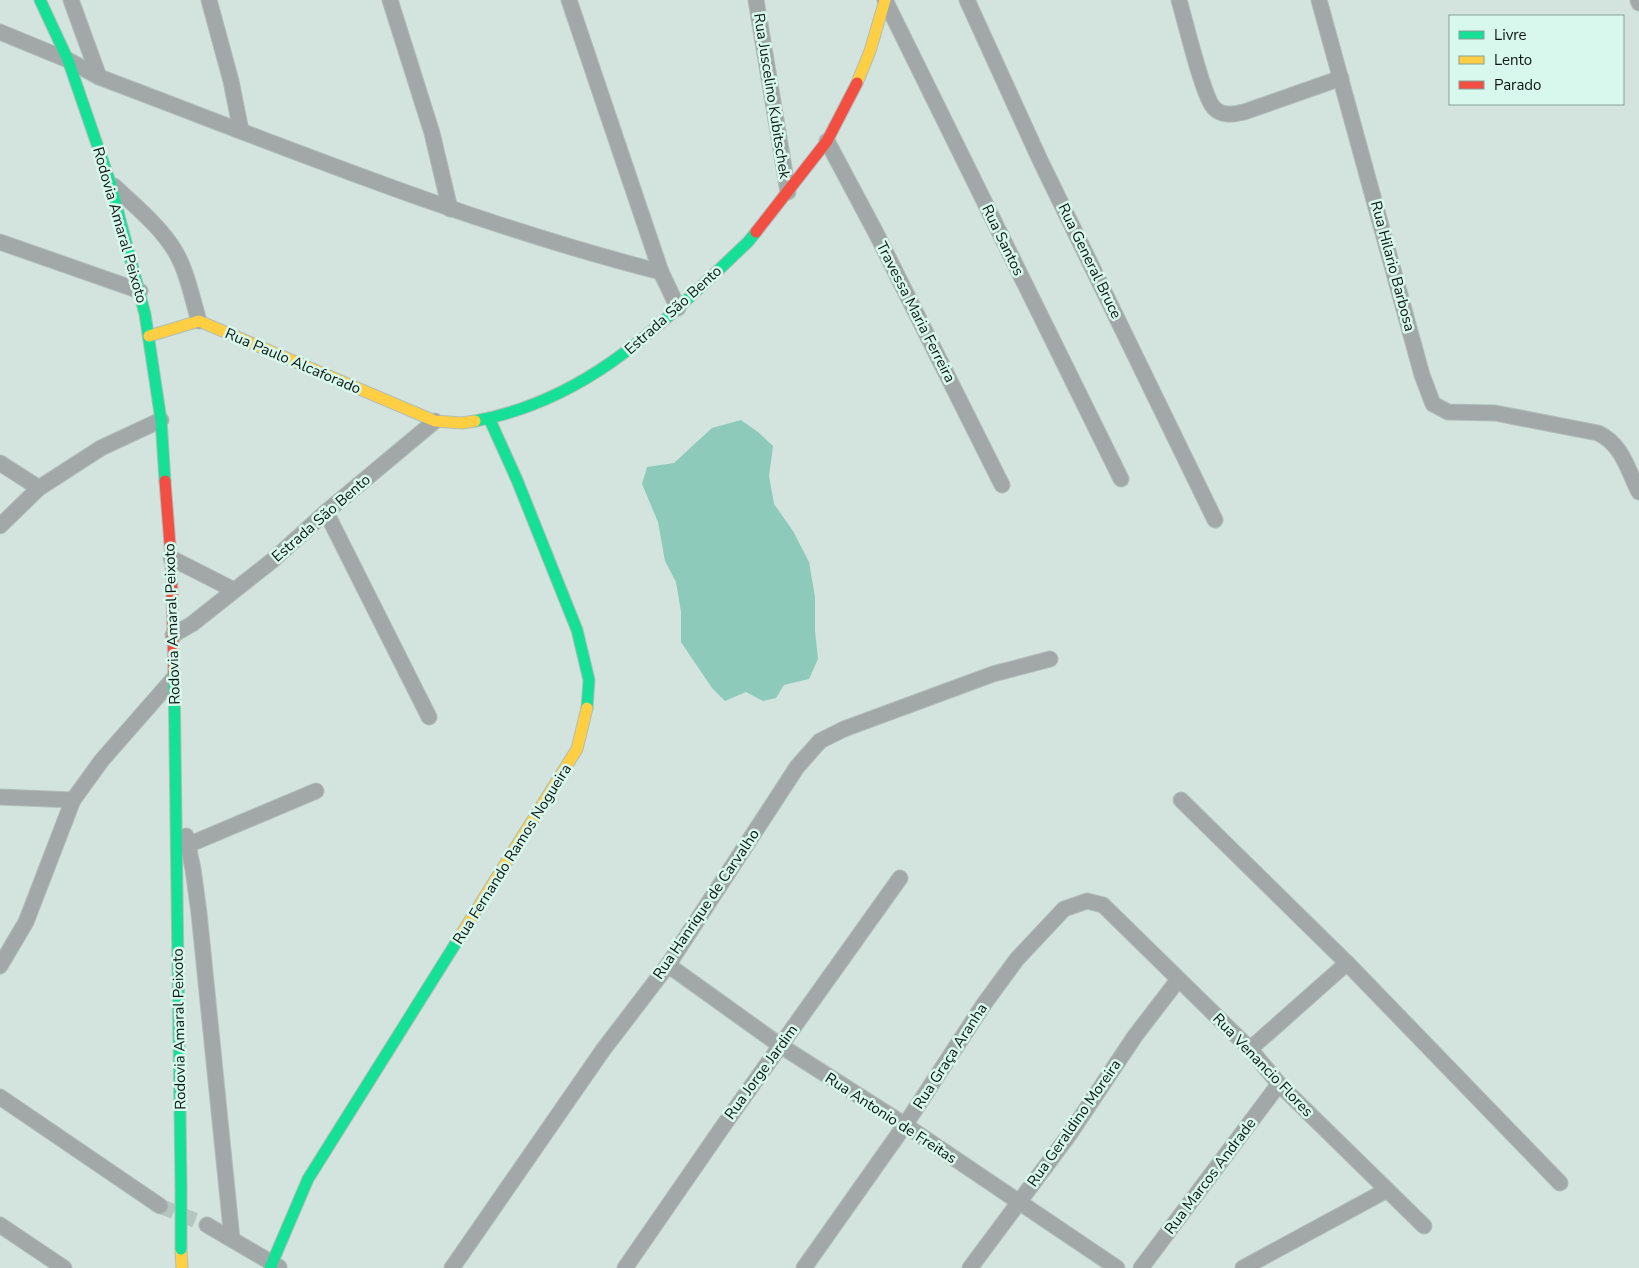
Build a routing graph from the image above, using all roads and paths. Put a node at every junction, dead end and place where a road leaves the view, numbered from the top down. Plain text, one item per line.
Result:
1 (40, 0) edge
2 (71, 0) edge
3 (209, 0) edge
4 (390, 0) edge
5 (569, 0) edge
6 (756, 0) edge
7 (885, 0) edge
8 (967, 0) edge
9 (1179, 0) edge
10 (1319, 0) edge
11 (0, 32) edge
12 (68, 60) junction
13 (99, 77) junction
14 (1341, 78) junction
15 (241, 131) junction
16 (826, 141) junction
17 (110, 182) junction
18 (788, 192) junction
19 (450, 209) junction
20 (0, 242) edge
21 (661, 272) junction
22 (140, 291) junction
23 (678, 308) junction
24 (199, 321) junction
25 (149, 336) junction
26 (489, 418) junction
27 (161, 420) junction
28 (436, 421) junction
29 (0, 462) edge
30 (1120, 479) dead end
31 (1002, 485) dead end
32 (39, 488) junction
33 (1639, 492) edge
34 (326, 512) junction
35 (1215, 520) dead end
36 (0, 526) edge
37 (171, 558) junction
38 (234, 590) junction
39 (173, 635) junction
40 (1050, 659) dead end
41 (174, 678) junction
42 (429, 717) dead end
43 (175, 784) junction
44 (316, 791) dead end
45 (0, 797) edge
46 (73, 800) junction
47 (1180, 800) dead end
48 (188, 846) junction
49 (900, 878) dead end
50 (1102, 905) joint
51 (1346, 963) junction
52 (668, 965) junction
53 (0, 966) edge
54 (1178, 980) junction
55 (781, 1046) junction
56 (1250, 1049) junction
57 (1279, 1084) junction
58 (0, 1098) edge
59 (904, 1125) junction
60 (1560, 1183) dead end
61 (1387, 1190) junction
62 (1017, 1202) junction
63 (160, 1206) tunnel mouth
64 (0, 1225) edge
65 (207, 1226) tunnel mouth
66 (1424, 1226) dead end
67 (232, 1239) junction
68 (274, 1266) edge
69 (64, 1268) edge
70 (182, 1268) edge
71 (452, 1268) edge
72 (625, 1268) edge
73 (804, 1268) edge
74 (970, 1268) edge
75 (1117, 1268) edge
76 (1141, 1268) edge
77 (1243, 1268) edge

1 - 12 main road, Rodovia Amaral Peixoto
2 - 13 street
3 - 15 street
4 - 19 street
5 - 21 street
6 - 18 street, Rua Juscelino Kubitschek
7 - 16 main road, Estrada São Bento
7 - 30 street, Rua Santos
8 - 35 street, Rua General Bruce
9 - 14 street
10 - 14 street, Rua Hilario Barbosa
11 - 12 street
12 - 13 street
12 - 17 main road, Rodovia Amaral Peixoto
13 - 15 street
14 - 33 street, Rua Hilario Barbosa
15 - 19 street
16 - 18 main road, Estrada São Bento
16 - 31 street, Travessa Maria Ferreira
17 - 22 main road, Rodovia Amaral Peixoto
17 - 24 street
18 - 23 main road, Estrada São Bento
19 - 21 street
20 - 22 street
21 - 23 street
22 - 25 main road, Rodovia Amaral Peixoto
23 - 26 main road, Estrada São Bento
24 - 25 main road
24 - 28 main road, Rua Paulo Alcaforado
25 - 27 main road, Rodovia Amaral Peixoto
26 - 28 main road, Estrada São Bento
26 - 68 main road, Rua Fernando Ramos Nogueira
27 - 32 street
27 - 37 main road, Rodovia Amaral Peixoto
28 - 34 street, Estrada São Bento
29 - 32 street
32 - 36 street
34 - 38 street, Estrada São Bento
34 - 42 street
37 - 38 street
37 - 39 main road, Rodovia Amaral Peixoto
38 - 39 street, Estrada São Bento
39 - 41 main road, Rodovia Amaral Peixoto
40 - 52 street, Rua Hanrique de Carvalho
41 - 43 main road, Rodovia Amaral Peixoto
41 - 46 street
43 - 48 street
43 - 70 main road, Rodovia Amaral Peixoto, bridge
44 - 48 street
45 - 46 street
46 - 53 street
47 - 51 street
48 - 67 street
49 - 55 street, Rua Jorge Jardim
50 - 54 street, Rua Venancio Flores
50 - 59 street, Rua Graça Aranha
51 - 56 street
51 - 60 street
52 - 55 street, Rua Antonio de Freitas
52 - 71 street, Rua Hanrique de Carvalho
54 - 56 street, Rua Venancio Flores
54 - 62 street, Rua Geraldino Moreira
55 - 59 street, Rua Antonio de Freitas
55 - 72 street, Rua Jorge Jardim
56 - 57 street, Rua Venancio Flores
57 - 61 street, Rua Venancio Flores
57 - 76 street, Rua Marcos Andrade
58 - 63 street
59 - 62 street, Rua Antonio de Freitas
59 - 73 street, Rua Graça Aranha
61 - 66 street, Rua Venancio Flores
61 - 77 street
62 - 74 street, Rua Geraldino Moreira
62 - 75 street, Rua Antonio de Freitas
64 - 69 street
65 - 67 street
67 - 68 street

